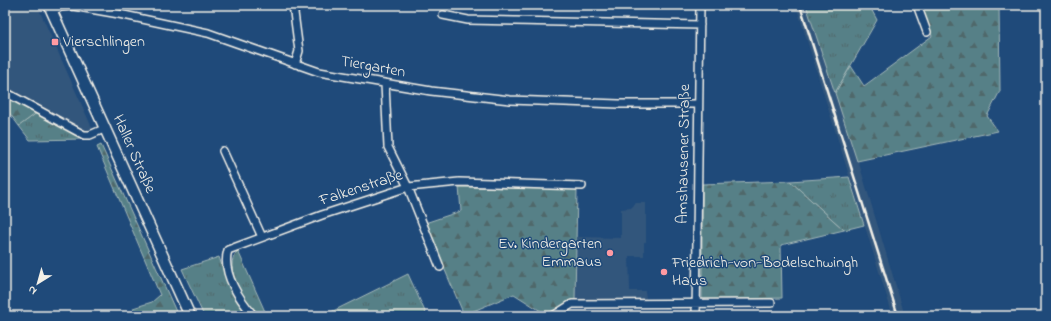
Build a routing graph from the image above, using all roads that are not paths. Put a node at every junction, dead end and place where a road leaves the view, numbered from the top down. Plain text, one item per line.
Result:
1 (293, 5) edge
2 (700, 5) edge
3 (917, 5) edge
4 (51, 8) edge
5 (443, 15) dead end
6 (700, 25) junction
7 (927, 32) dead end
8 (295, 64) junction
9 (385, 84) junction
10 (5, 92) edge
11 (698, 104) junction
12 (106, 128) junction
13 (222, 151) dead end
14 (582, 186) dead end
15 (408, 187) junction
16 (262, 238) junction
17 (440, 267) dead end
18 (771, 303) dead end
19 (696, 304) junction
20 (190, 316) edge
21 (254, 316) edge
22 (553, 316) edge
23 (696, 316) edge

1 - 8 street
2 - 6 street, Amshausener Straße
3 - 7 street
4 - 8 street, Tiergarten
4 - 12 main road, Haller Straße
5 - 6 street
6 - 11 street, Amshausener Straße
8 - 9 street, Tiergarten
9 - 11 street, Tiergarten
9 - 15 street
10 - 12 street
11 - 19 street, Amshausener Straße
12 - 20 main road, Haller Straße
13 - 16 street
14 - 15 street, Falkenstraße
15 - 16 street, Falkenstraße
15 - 17 street
16 - 21 street, Falkenstraße
18 - 19 street
19 - 22 street
19 - 23 street, Amshausener Straße

